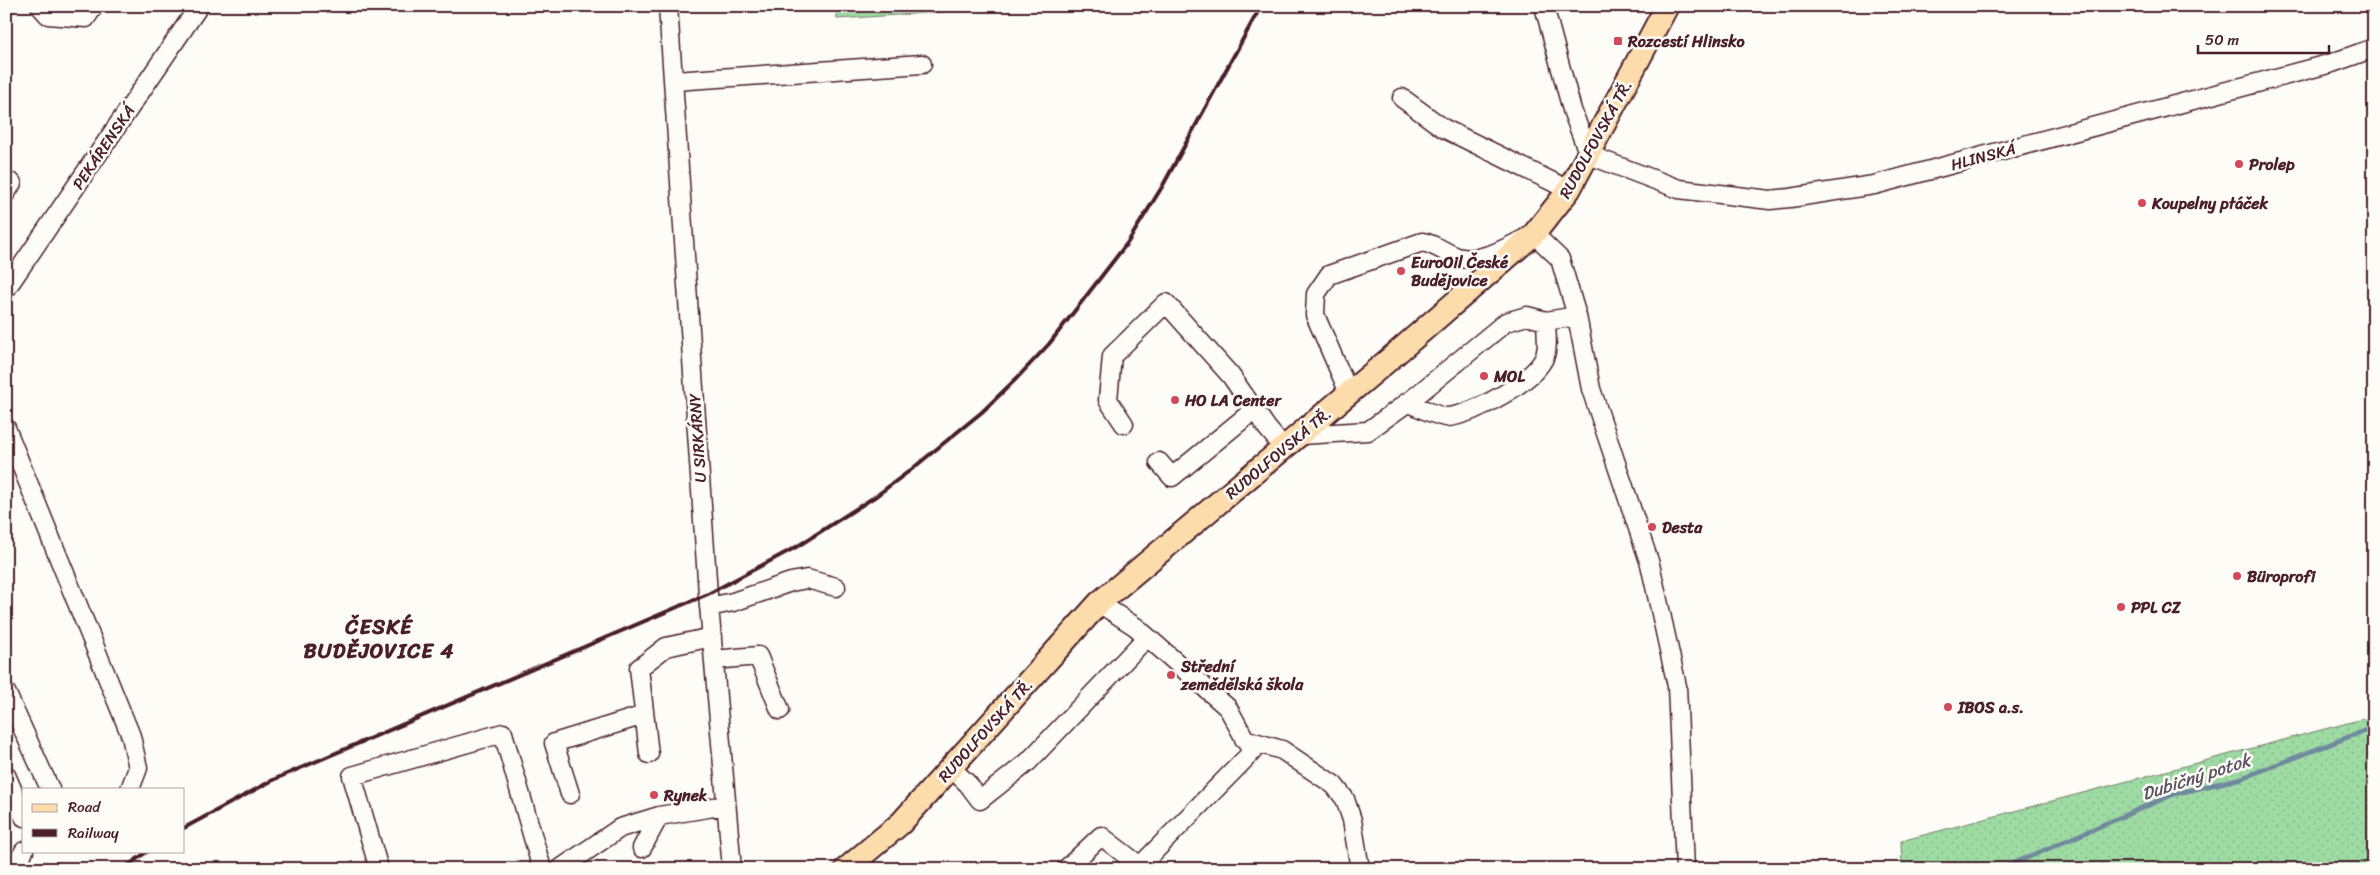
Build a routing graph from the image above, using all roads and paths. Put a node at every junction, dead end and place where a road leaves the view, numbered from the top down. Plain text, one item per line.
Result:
1 (40, 6) edge
2 (94, 6) edge
3 (200, 6) edge
4 (668, 6) edge
5 (1544, 6) edge
6 (1668, 6) edge
7 (2374, 48) edge
8 (922, 64) dead end
9 (674, 81) junction
10 (1402, 98) dead end
11 (1589, 155) junction
12 (1569, 190) junction
13 (1534, 234) junction
14 (6, 289) edge
15 (1577, 316) junction
16 (1546, 321) junction
17 (1349, 393) junction
18 (1407, 402) junction
19 (1254, 410) junction
20 (1124, 424) dead end
21 (6, 428) edge
22 (1292, 441) junction
23 (1159, 462) dead end
24 (836, 587) dead end
25 (1099, 603) junction
26 (709, 607) junction
27 (712, 637) junction
28 (1147, 637) junction
29 (714, 660) junction
30 (6, 692) edge
31 (780, 710) dead end
32 (644, 715) junction
33 (1244, 739) junction
34 (649, 754) dead end
35 (952, 768) junction
36 (6, 774) edge
37 (50, 788) edge
38 (130, 788) edge
39 (570, 794) dead end
40 (726, 805) junction
41 (22, 812) edge
42 (659, 816) junction
43 (642, 848) dead end
44 (23, 852) edge
45 (1140, 867) edge
46 (14, 869) edge
47 (379, 869) edge
48 (542, 869) edge
49 (560, 869) edge
50 (732, 869) edge
51 (846, 869) edge
52 (1066, 869) edge
53 (1360, 869) edge
54 (1685, 869) edge

1 - 2 street
3 - 14 street, PEKÁRENSKÁ
4 - 9 street, U SIRKÁRNY
5 - 11 street
6 - 11 main road, RUDOLFOVSKÁ TŘ.
7 - 11 street, HLINSKÁ
8 - 9 street
9 - 26 street, U SIRKÁRNY
10 - 12 street
11 - 12 main road, RUDOLFOVSKÁ TŘ.
12 - 13 main road, RUDOLFOVSKÁ TŘ.
13 - 15 street
13 - 17 main road, RUDOLFOVSKÁ TŘ.
13 - 17 street
15 - 16 street
15 - 54 street
16 - 18 street
16 - 18 street
17 - 22 main road, RUDOLFOVSKÁ TŘ.
18 - 22 street
19 - 20 street
19 - 22 street
19 - 23 street
21 - 38 street
22 - 25 main road, RUDOLFOVSKÁ TŘ.
24 - 26 street
25 - 28 street
25 - 35 main road, RUDOLFOVSKÁ TŘ.
26 - 27 street, U SIRKÁRNY
27 - 29 street, U SIRKÁRNY
27 - 32 street
28 - 33 street
28 - 35 street
29 - 31 street
29 - 40 street, U SIRKÁRNY
30 - 37 street
32 - 34 street
32 - 39 street
33 - 45 street
33 - 53 street
35 - 51 main road, RUDOLFOVSKÁ TŘ.
36 - 41 street
40 - 42 street
40 - 50 street, U SIRKÁRNY
42 - 43 street
42 - 49 street
44 - 46 street
45 - 52 street
47 - 48 street

